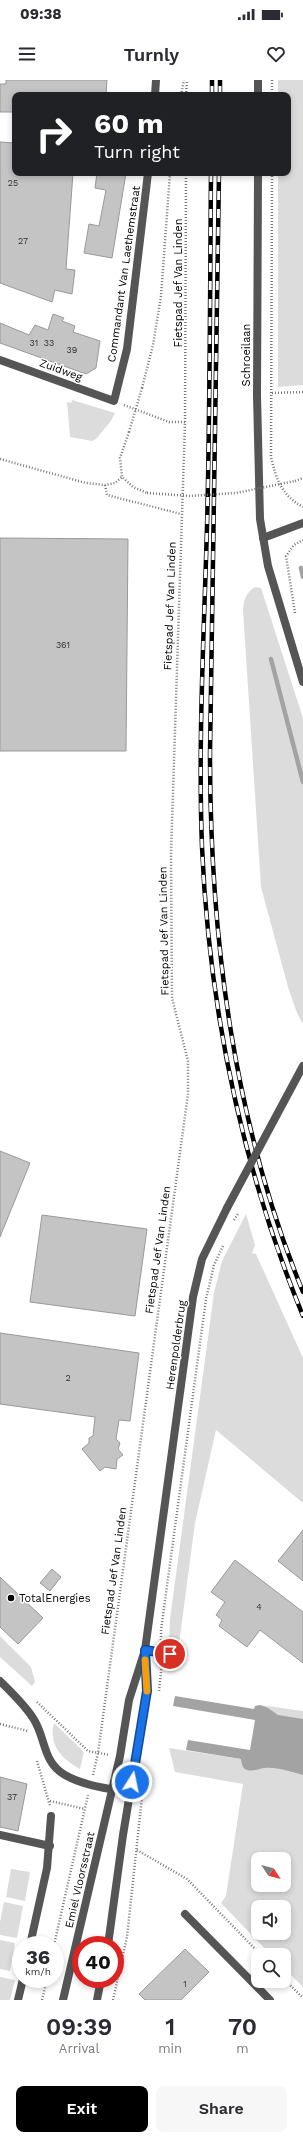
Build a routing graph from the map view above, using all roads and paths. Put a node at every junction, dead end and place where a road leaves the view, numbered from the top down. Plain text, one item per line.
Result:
1 (156, 80) edge
2 (185, 80) edge
3 (258, 80) edge
4 (272, 80) edge
5 (155, 92) edge
6 (182, 92) edge
7 (186, 92) edge
8 (258, 92) edge
9 (272, 92) edge
10 (148, 176) edge
11 (170, 176) edge
12 (186, 176) edge
13 (258, 176) edge
14 (272, 176) edge
15 (0, 360) edge
16 (272, 392) junction
17 (303, 392) edge
18 (114, 401) junction
19 (185, 422) junction
20 (0, 459) edge
21 (122, 477) junction
22 (303, 478) edge
23 (105, 485) junction
24 (303, 507) edge
25 (181, 514) junction
26 (303, 524) edge
27 (263, 538) junction
28 (303, 540) edge
29 (297, 621) dead end
30 (303, 682) edge
31 (303, 1066) edge
32 (234, 1220) dead end
33 (232, 1227) dead end
34 (226, 1240) dead end
35 (145, 1650) junction
36 (162, 1652) junction
37 (178, 1655) dead end
38 (0, 1681) edge
39 (158, 1699) dead end
40 (35, 1700) dead end
41 (0, 1724) edge
42 (26, 1726) dead end
43 (27, 1731) junction
44 (40, 1735) junction
45 (29, 1738) dead end
46 (36, 1759) dead end
47 (113, 1789) junction
48 (130, 1793) junction
49 (50, 1801) junction
50 (140, 1811) dead end
51 (51, 1816) joint
52 (0, 1835) edge
53 (50, 1846) junction
54 (137, 1850) junction
55 (185, 1914) dead end
56 (32, 1936) edge
57 (56, 1936) edge
58 (109, 1936) edge
59 (254, 1948) edge
60 (291, 1986) edge
61 (21, 1988) edge
62 (45, 1988) edge
63 (99, 1988) edge
64 (303, 1998) edge
65 (18, 2000) edge
66 (42, 2000) edge
67 (63, 2000) edge
68 (97, 2000) edge
69 (113, 2000) edge
70 (270, 2000) edge

1 - 5 street
2 - 6 path
2 - 7 path
3 - 8 street
4 - 9 path
10 - 18 street, Commandant Van Laethemstraat
11 - 21 path, bridge
12 - 19 path, Fietspad Jef Van Linden
13 - 27 street, Schroeilaan
14 - 16 path
15 - 18 street, Zuidweg
16 - 17 path
16 - 24 path
18 - 19 path
19 - 25 path, Fietspad Jef Van Linden
20 - 23 path
21 - 22 path, bridge
21 - 23 path
23 - 25 path
25 - 40 path, Fietspad Jef Van Linden
26 - 27 street
27 - 30 street
28 - 29 path
31 - 35 street, Herenpolderbrug, bridge
32 - 33 path
34 - 36 path
35 - 36 lane
35 - 47 street, Herenpolderbrug
35 - 48 street, Herenpolderbrug
36 - 37 lane
36 - 39 path
38 - 44 street
41 - 43 path
42 - 43 path
43 - 44 path
43 - 45 path
44 - 47 street
46 - 49 path
47 - 48 street
47 - 67 street, Emiel Vloorsstraat
48 - 58 street
49 - 51 path
49 - 57 path, Emiel Vloorsstraat
50 - 54 path
51 - 53 street
52 - 53 street
53 - 56 street
54 - 59 path
54 - 69 path
55 - 70 street
60 - 64 path
61 - 65 street
62 - 66 path
63 - 68 street

